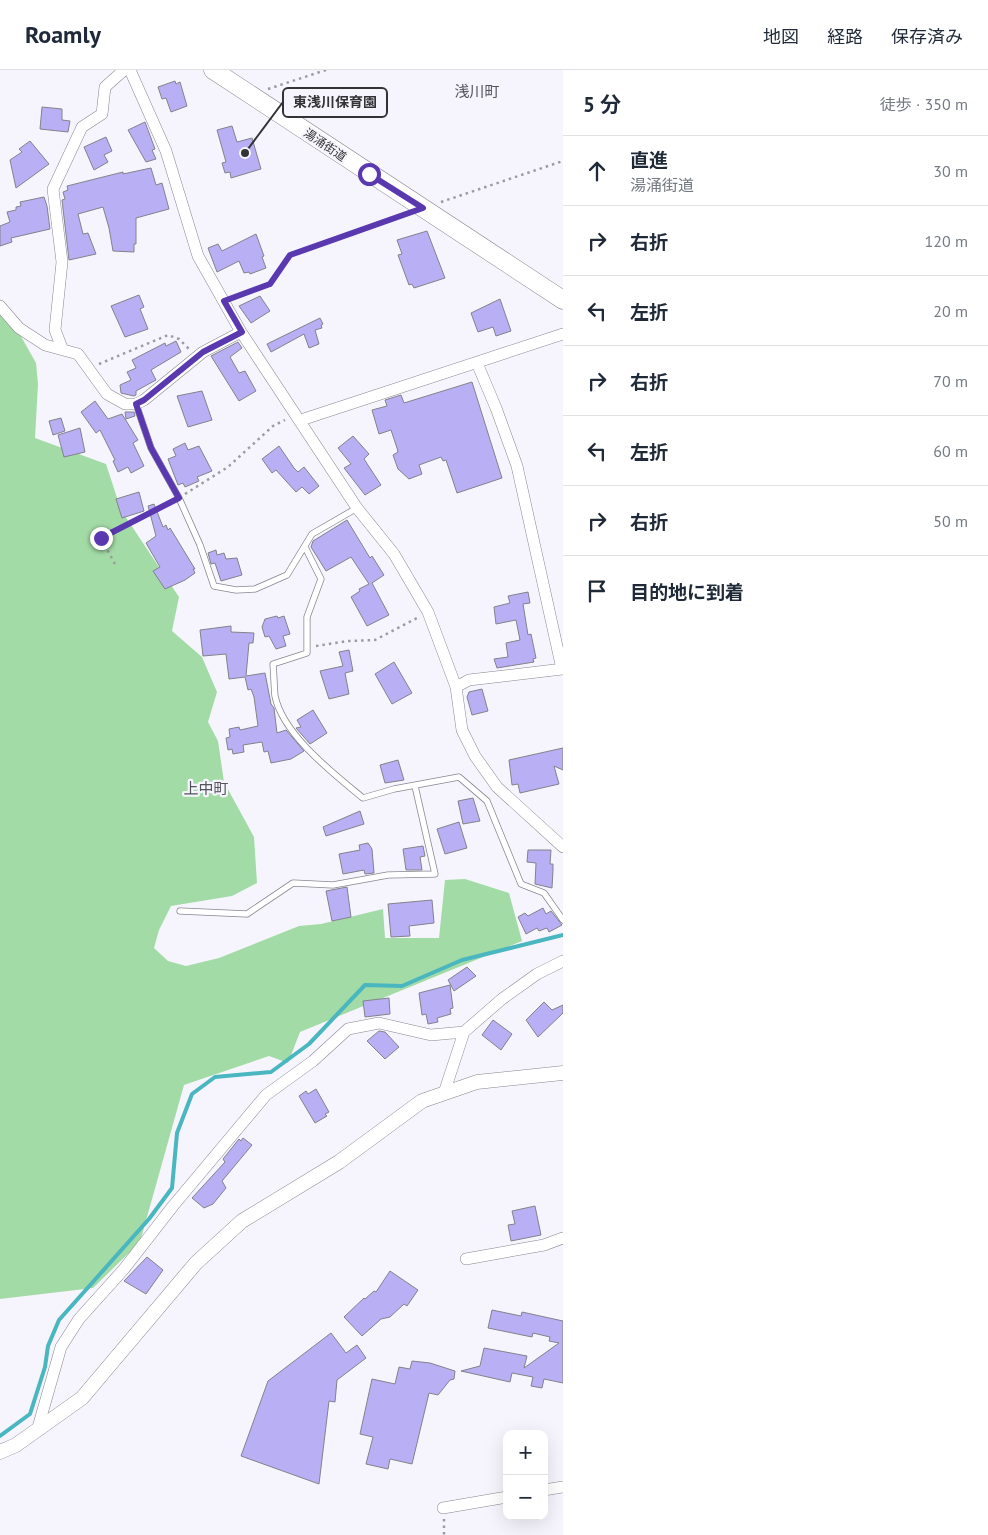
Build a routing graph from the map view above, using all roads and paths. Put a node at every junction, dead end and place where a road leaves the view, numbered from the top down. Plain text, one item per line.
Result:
1 (124, 70) edge
2 (130, 70) edge
3 (213, 70) edge
4 (326, 70) edge
5 (251, 95) junction
6 (563, 161) edge
7 (423, 208) junction
8 (563, 300) edge
9 (224, 301) junction
10 (0, 306) edge
11 (242, 332) junction
12 (563, 334) edge
13 (62, 348) junction
14 (197, 357) junction
15 (477, 363) junction
16 (89, 369) junction
17 (136, 404) junction
18 (299, 417) junction
19 (179, 498) junction
20 (357, 508) junction
21 (305, 547) junction
22 (115, 564) dead end
23 (428, 612) junction
24 (307, 648) junction
25 (563, 669) edge
26 (456, 687) junction
27 (415, 786) junction
28 (563, 847) edge
29 (180, 911) dead end
30 (563, 920) edge
31 (563, 961) edge
32 (464, 1032) junction
33 (563, 1072) edge
34 (444, 1093) junction
35 (563, 1238) edge
36 (466, 1260) dead end
37 (38, 1431) junction
38 (0, 1452) edge
39 (563, 1487) edge
40 (548, 1489) edge
41 (503, 1498) edge
42 (444, 1508) joint
43 (444, 1535) edge

1 - 13 street
2 - 9 street
3 - 5 main road, 湯涌街道
4 - 5 path
5 - 7 main road, 湯涌街道
6 - 7 path
7 - 8 main road, 湯涌街道
7 - 9 path
9 - 11 street
10 - 13 street
11 - 14 street
11 - 18 street
12 - 15 street
13 - 16 street
14 - 16 path
14 - 17 street
15 - 18 street
15 - 25 street
16 - 17 street
17 - 19 lane
18 - 19 path
18 - 20 street
19 - 21 lane
19 - 22 path
20 - 21 lane
20 - 23 street
21 - 24 lane
23 - 24 path
23 - 26 street
24 - 27 lane
25 - 26 street
26 - 28 street
27 - 29 lane
27 - 30 lane
31 - 32 street
32 - 34 street
32 - 37 street
33 - 34 street
34 - 37 street
35 - 36 street
37 - 38 street
39 - 40 street
41 - 42 street
42 - 43 path

